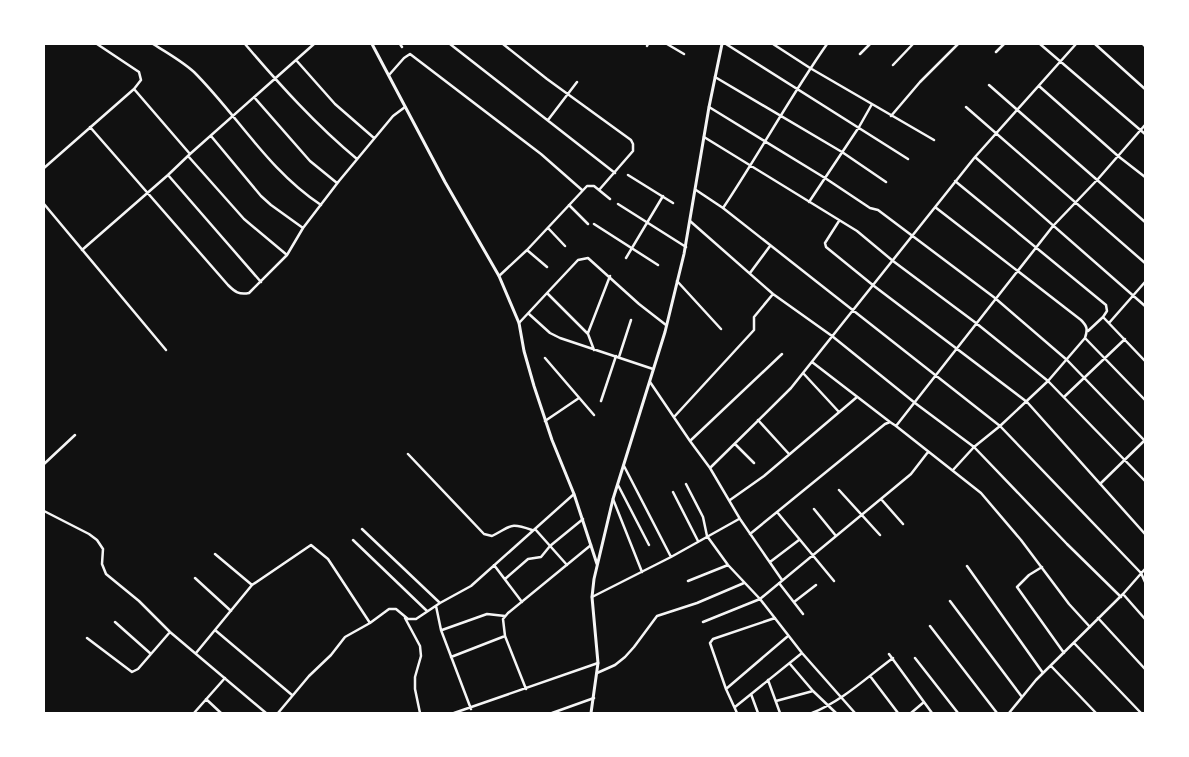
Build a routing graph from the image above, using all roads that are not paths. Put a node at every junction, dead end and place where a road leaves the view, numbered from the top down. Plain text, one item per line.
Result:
1 (97, 44) edge
2 (153, 44) edge
3 (245, 44) edge
4 (314, 44) edge
5 (372, 44) edge
6 (450, 44) edge
7 (503, 44) edge
8 (667, 44) edge
9 (722, 44) edge
10 (726, 44) edge
11 (773, 44) edge
12 (827, 44) edge
13 (870, 44) edge
14 (914, 44) edge
15 (958, 44) edge
16 (1004, 44) edge
17 (1040, 44) edge
18 (1076, 44) edge
19 (1095, 44) edge
20 (996, 52) dead end
21 (684, 54) dead end
22 (860, 54) dead end
23 (296, 60) junction
24 (1060, 62) junction
25 (893, 65) dead end
26 (810, 68) junction
27 (390, 75) junction
28 (715, 77) junction
29 (275, 79) junction
30 (577, 82) dead end
31 (989, 85) dead end
32 (1040, 86) junction
33 (1145, 88) edge
34 (134, 89) junction
35 (797, 90) junction
36 (568, 95) junction
37 (254, 97) junction
38 (872, 104) junction
39 (404, 107) junction
40 (709, 107) junction
41 (966, 108) dead end
42 (1018, 108) junction
43 (233, 116) junction
44 (891, 116) junction
45 (781, 117) junction
46 (548, 120) junction
47 (1145, 125) edge
48 (90, 127) junction
49 (859, 127) junction
50 (1141, 130) junction
51 (996, 134) junction
52 (1145, 134) edge
53 (210, 136) junction
54 (704, 137) junction
55 (374, 138) junction
56 (934, 140) dead end
57 (765, 142) junction
58 (842, 152) junction
59 (189, 155) junction
60 (1118, 156) junction
61 (975, 157) junction
62 (908, 158) dead end
63 (357, 159) junction
64 (751, 166) junction
65 (44, 168) edge
66 (615, 173) junction
67 (168, 175) junction
68 (628, 175) dead end
69 (1145, 177) edge
70 (825, 178) junction
71 (1098, 179) junction
72 (955, 181) junction
73 (886, 182) dead end
74 (337, 183) junction
75 (582, 190) junction
76 (599, 190) junction
77 (696, 190) junction
78 (147, 193) junction
79 (663, 196) junction
80 (610, 200) dead end
81 (809, 202) junction
82 (1075, 202) junction
83 (673, 203) dead end
84 (44, 204) edge
85 (618, 204) dead end
86 (320, 205) junction
87 (569, 205) junction
88 (935, 207) junction
89 (723, 208) junction
90 (690, 221) junction
91 (839, 221) junction
92 (1145, 222) edge
93 (647, 223) junction
94 (588, 224) dead end
95 (594, 224) dead end
96 (1053, 226) junction
97 (303, 228) junction
98 (548, 228) junction
99 (912, 235) junction
100 (565, 246) dead end
101 (770, 246) junction
102 (686, 247) junction
103 (1036, 247) junction
104 (632, 248) junction
105 (82, 250) junction
106 (527, 250) junction
107 (288, 255) junction
108 (626, 258) dead end
109 (893, 261) junction
110 (1145, 263) edge
111 (658, 265) dead end
112 (547, 267) dead end
113 (1017, 271) junction
114 (750, 273) junction
115 (499, 276) junction
116 (610, 276) junction
117 (677, 280) junction
118 (261, 282) junction
119 (1145, 282) edge
120 (874, 286) junction
121 (547, 293) junction
122 (773, 294) junction
123 (1133, 296) junction
124 (995, 298) junction
125 (1145, 306) edge
126 (853, 310) junction
127 (529, 314) junction
128 (1103, 318) junction
129 (631, 320) dead end
130 (519, 323) junction
131 (976, 323) junction
132 (1109, 323) junction
133 (667, 325) junction
134 (722, 329) dead end
135 (1087, 331) junction
136 (588, 334) junction
137 (832, 336) junction
138 (1085, 338) junction
139 (1124, 339) junction
140 (956, 349) junction
141 (166, 350) dead end
142 (594, 350) junction
143 (782, 354) dead end
144 (617, 356) junction
145 (545, 358) dead end
146 (1105, 358) junction
147 (1067, 360) junction
148 (1145, 361) edge
149 (812, 362) junction
150 (653, 369) junction
151 (803, 373) junction
152 (936, 375) junction
153 (1084, 377) junction
154 (1048, 381) junction
155 (650, 382) junction
156 (857, 397) junction
157 (1064, 397) junction
158 (579, 398) junction
159 (1145, 400) edge
160 (601, 401) dead end
161 (1027, 402) junction
162 (915, 403) junction
163 (839, 412) junction
164 (594, 415) dead end
165 (674, 417) junction
166 (758, 420) junction
167 (545, 421) junction
168 (890, 422) junction
169 (896, 426) junction
170 (1000, 426) junction
171 (75, 435) dead end
172 (690, 441) junction
173 (1145, 441) edge
174 (735, 444) junction
175 (974, 447) junction
176 (928, 452) junction
177 (408, 454) dead end
178 (790, 454) junction
179 (1125, 460) junction
180 (754, 463) dead end
181 (44, 464) edge
182 (624, 466) junction
183 (710, 468) junction
184 (953, 470) junction
185 (1145, 481) edge
186 (686, 484) dead end
187 (1100, 484) junction
188 (618, 485) junction
189 (839, 490) dead end
190 (673, 492) dead end
191 (574, 494) junction
192 (613, 499) junction
193 (881, 499) junction
194 (730, 500) junction
195 (814, 509) dead end
196 (44, 511) edge
197 (777, 512) junction
198 (861, 516) junction
199 (583, 519) junction
200 (740, 519) junction
201 (903, 524) dead end
202 (362, 528) dead end
203 (534, 529) junction
204 (750, 534) junction
205 (1145, 534) edge
206 (880, 535) dead end
207 (707, 536) junction
208 (836, 536) junction
209 (353, 540) dead end
210 (799, 540) junction
211 (698, 541) junction
212 (649, 545) dead end
213 (550, 546) junction
214 (592, 546) junction
215 (215, 554) dead end
216 (812, 556) junction
217 (671, 557) junction
218 (770, 562) junction
219 (597, 564) junction
220 (494, 565) junction
221 (567, 565) junction
222 (728, 565) junction
223 (967, 566) dead end
224 (1042, 567) junction
225 (1145, 569) edge
226 (642, 572) junction
227 (1141, 573) junction
228 (195, 578) dead end
229 (505, 580) junction
230 (688, 580) dead end
231 (834, 581) dead end
232 (781, 582) junction
233 (1145, 582) edge
234 (744, 583) junction
235 (252, 585) junction
236 (816, 585) dead end
237 (1122, 596) junction
238 (592, 597) junction
239 (760, 599) junction
240 (950, 601) dead end
241 (522, 602) junction
242 (794, 602) junction
243 (440, 603) junction
244 (436, 606) junction
245 (231, 611) junction
246 (427, 612) junction
247 (803, 614) dead end
248 (404, 616) junction
249 (505, 616) junction
250 (775, 618) junction
251 (1098, 618) junction
252 (1145, 619) edge
253 (115, 622) dead end
254 (703, 622) dead end
255 (370, 623) junction
256 (930, 626) dead end
257 (1090, 627) junction
258 (215, 630) junction
259 (441, 630) junction
260 (170, 632) junction
261 (504, 636) junction
262 (788, 636) junction
263 (87, 638) dead end
264 (1074, 643) junction
265 (196, 652) junction
266 (802, 653) junction
267 (1064, 653) junction
268 (151, 654) junction
269 (889, 654) dead end
270 (450, 657) junction
271 (893, 658) junction
272 (915, 658) dead end
273 (598, 663) junction
274 (790, 664) junction
275 (1050, 666) junction
276 (1145, 669) edge
277 (597, 673) junction
278 (1043, 673) junction
279 (870, 676) junction
280 (225, 678) junction
281 (768, 680) junction
282 (526, 689) junction
283 (726, 689) junction
284 (813, 691) junction
285 (751, 694) junction
286 (292, 695) junction
287 (1022, 697) junction
288 (594, 698) junction
289 (841, 698) junction
290 (206, 699) junction
291 (776, 701) junction
292 (924, 702) junction
293 (829, 706) junction
294 (735, 707) junction
295 (471, 709) junction
296 (194, 713) edge
297 (221, 713) edge
298 (266, 713) edge
299 (278, 713) edge
300 (420, 713) edge
301 (454, 713) edge
302 (552, 713) edge
303 (591, 713) edge
304 (737, 713) edge
305 (758, 713) edge
306 (780, 713) edge
307 (812, 713) edge
308 (836, 713) edge
309 (855, 713) edge
310 (898, 713) edge
311 (911, 713) edge
312 (932, 713) edge
313 (958, 713) edge
314 (997, 713) edge
315 (1010, 713) edge
316 (1096, 713) edge
317 (1141, 713) edge

1 - 34 street
2 - 43 street
3 - 29 street
4 - 23 street
5 - 27 street
6 - 46 street
7 - 36 street
8 - 21 street
9 - 28 street
10 - 35 street
11 - 26 street
12 - 26 street
13 - 22 street
14 - 25 street
15 - 44 street
16 - 20 street
17 - 24 street
18 - 24 street
19 - 33 street
23 - 29 street
23 - 55 street
24 - 32 street
24 - 50 street
26 - 35 street
26 - 38 street
27 - 39 street
27 - 75 street
28 - 40 street
28 - 45 street
29 - 37 street
29 - 63 street
30 - 36 street
31 - 42 street
32 - 42 street
32 - 60 street
34 - 48 street
34 - 59 street
35 - 45 street
35 - 49 street
36 - 46 street
36 - 66 street
37 - 43 street
37 - 74 street
38 - 44 street
38 - 49 street
39 - 55 street
39 - 115 street
40 - 54 street
40 - 57 street
41 - 51 street
42 - 51 street
42 - 71 street
43 - 53 street
43 - 86 street
44 - 56 street
45 - 57 street
45 - 58 street
46 - 66 street
47 - 50 street
48 - 65 street
48 - 78 street
49 - 58 street
49 - 62 street
50 - 52 street
50 - 60 street
51 - 61 street
51 - 82 street
53 - 59 street
53 - 97 street
54 - 64 street
54 - 77 street
55 - 63 street
57 - 64 street
57 - 70 street
58 - 70 street
58 - 73 street
59 - 67 street
59 - 107 street
60 - 69 street
60 - 71 street
61 - 72 street
61 - 96 street
63 - 74 street
64 - 81 street
64 - 89 street
66 - 76 street
67 - 78 street
67 - 118 street
68 - 79 street
70 - 81 street
70 - 99 street
71 - 82 street
71 - 92 street
72 - 88 street
72 - 103 street
74 - 86 street
75 - 76 street
75 - 87 street
76 - 80 street
77 - 89 street
77 - 90 street
78 - 105 street
78 - 118 street
79 - 83 street
79 - 93 street
81 - 91 street
82 - 96 street
82 - 110 street
84 - 105 street
85 - 93 street
86 - 97 street
87 - 94 street
87 - 98 street
88 - 99 street
88 - 113 street
89 - 101 street
90 - 102 street
90 - 114 street
91 - 109 street
91 - 120 street
93 - 102 street
93 - 104 street
95 - 104 street
96 - 103 street
96 - 123 street
97 - 107 street
98 - 100 street
98 - 106 street
99 - 109 street
99 - 124 street
101 - 114 street
101 - 126 street
102 - 117 street
103 - 113 street
103 - 128 street
104 - 108 street
104 - 111 street
105 - 141 street
106 - 112 street
106 - 115 street
107 - 118 street
109 - 120 street
109 - 131 street
113 - 124 street
113 - 135 street
114 - 122 street
115 - 130 street
116 - 121 street
116 - 133 street
116 - 136 street
117 - 133 street
117 - 134 street
119 - 123 street
120 - 126 street
120 - 140 street
121 - 127 street
121 - 136 street
122 - 137 street
122 - 165 street
123 - 125 street
123 - 132 street
124 - 131 street
124 - 147 street
126 - 137 street
126 - 152 street
127 - 130 street
127 - 142 street
128 - 132 street
128 - 135 street
129 - 144 street
130 - 167 street
131 - 140 street
131 - 154 street
132 - 139 street
133 - 150 street
135 - 138 street
136 - 142 street
137 - 149 street
137 - 162 street
138 - 146 street
138 - 147 street
139 - 146 street
139 - 148 street
140 - 152 street
140 - 161 street
142 - 144 street
143 - 172 street
144 - 150 street
144 - 160 street
145 - 158 street
146 - 153 street
146 - 159 street
147 - 153 street
147 - 154 street
149 - 151 street
149 - 156 street
150 - 155 street
151 - 163 street
151 - 166 street
152 - 162 street
152 - 170 street
153 - 157 street
153 - 173 street
154 - 157 street
154 - 161 street
155 - 165 street
155 - 182 street
156 - 163 street
156 - 168 street
157 - 179 street
158 - 164 street
158 - 167 street
161 - 170 street
161 - 187 street
162 - 169 street
162 - 175 street
163 - 178 street
165 - 172 street
166 - 174 street
166 - 178 street
167 - 191 street
168 - 169 street
168 - 197 street
169 - 176 street
170 - 175 street
170 - 227 street
171 - 181 street
172 - 183 street
173 - 179 street
174 - 180 street
174 - 183 street
175 - 184 street
175 - 237 street
176 - 184 street
176 - 193 street
177 - 203 street
178 - 194 street
179 - 185 street
179 - 187 street
182 - 188 street
182 - 217 street
183 - 194 street
184 - 224 street
186 - 207 street
187 - 205 street
188 - 192 street
188 - 212 street
189 - 198 street
190 - 211 street
191 - 199 street
191 - 203 street
192 - 219 street
192 - 226 street
193 - 198 street
193 - 201 street
194 - 200 street
195 - 208 street
196 - 260 street
197 - 204 street
197 - 210 street
198 - 206 street
198 - 208 street
199 - 213 street
199 - 214 street
200 - 204 street
200 - 207 street
202 - 243 street
203 - 213 street
203 - 220 street
204 - 218 street
207 - 211 street
207 - 222 street
208 - 216 street
209 - 246 street
210 - 216 street
210 - 218 street
211 - 217 street
213 - 221 street
213 - 229 street
214 - 219 street
214 - 221 street
215 - 235 street
216 - 231 street
216 - 232 street
217 - 226 street
218 - 232 street
219 - 238 street
220 - 229 street
220 - 243 street
221 - 241 street
222 - 230 street
222 - 234 street
223 - 278 street
224 - 257 street
224 - 267 street
225 - 227 street
226 - 238 street
227 - 233 street
227 - 237 street
228 - 245 street
229 - 241 street
232 - 239 street
232 - 242 street
234 - 239 street
234 - 277 street
235 - 245 street
235 - 255 street
236 - 242 street
237 - 251 street
237 - 252 street
238 - 273 street
239 - 250 street
239 - 254 street
240 - 287 street
241 - 249 street
242 - 247 street
243 - 244 street
244 - 246 street
244 - 259 street
245 - 258 street
246 - 248 street
248 - 255 street
248 - 300 street
249 - 259 street
249 - 261 street
250 - 262 street
250 - 283 street
251 - 257 street
251 - 276 street
253 - 268 street
255 - 286 street
256 - 314 street
257 - 264 street
258 - 265 street
258 - 286 street
259 - 270 street
260 - 265 street
260 - 268 street
261 - 270 street
261 - 282 street
262 - 266 street
262 - 283 street
263 - 268 street
264 - 267 street
264 - 317 street
265 - 280 street
266 - 274 street
266 - 289 street
267 - 275 street
269 - 271 street
270 - 295 street
271 - 279 street
271 - 292 street
272 - 313 street
273 - 277 street
273 - 282 street
274 - 281 street
274 - 284 street
275 - 278 street
275 - 316 street
277 - 288 street
278 - 287 street
279 - 289 street
279 - 310 street
280 - 290 street
280 - 298 street
281 - 285 street
281 - 291 street
282 - 295 street
283 - 294 street
284 - 291 street
284 - 293 street
285 - 294 street
285 - 305 street
286 - 299 street
287 - 315 street
288 - 302 street
288 - 303 street
289 - 293 street
289 - 309 street
290 - 296 street
290 - 297 street
291 - 306 street
292 - 311 street
292 - 312 street
293 - 307 street
293 - 308 street
294 - 304 street
295 - 301 street

